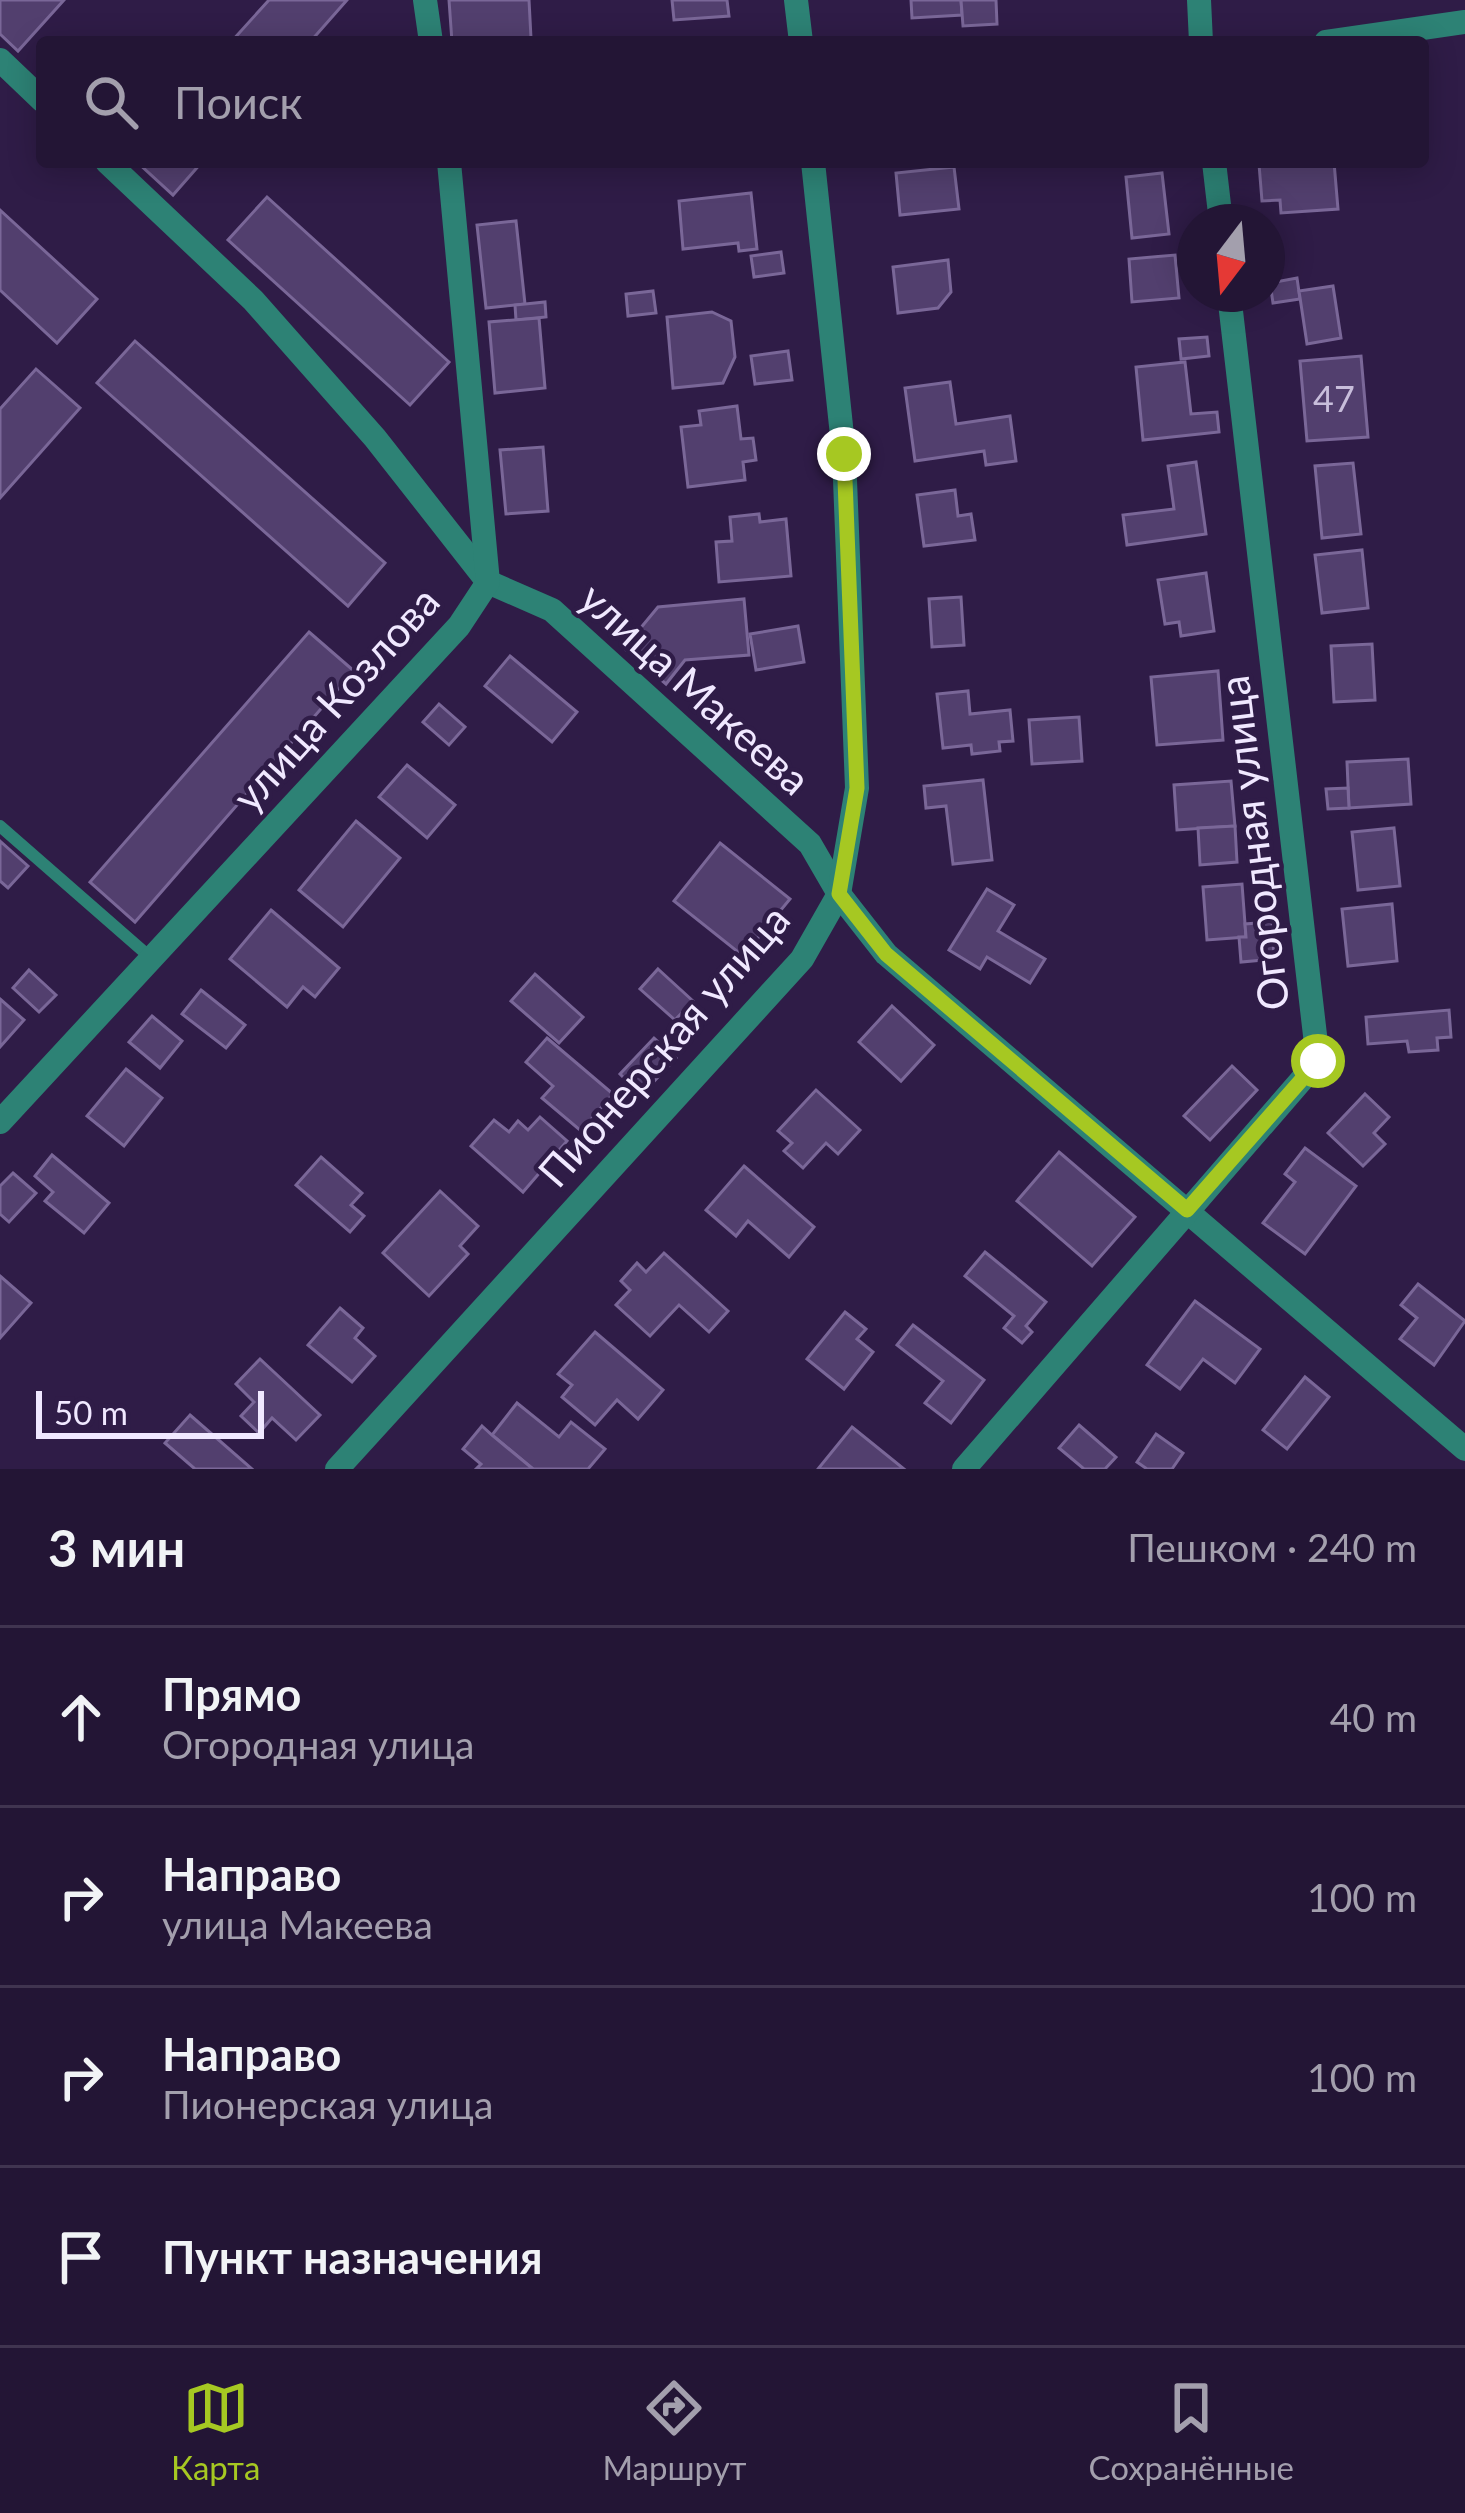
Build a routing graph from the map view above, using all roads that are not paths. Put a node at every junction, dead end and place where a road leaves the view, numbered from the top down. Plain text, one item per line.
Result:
1 (425, 0) edge
2 (796, 0) edge
3 (1199, 0) edge
4 (1465, 22) edge
5 (430, 36) edge
6 (800, 36) edge
7 (1201, 36) edge
8 (1368, 36) edge
9 (0, 60) edge
10 (36, 94) edge
11 (113, 168) edge
12 (450, 168) edge
13 (814, 168) edge
14 (1215, 168) edge
15 (1219, 204) edge
16 (1231, 312) edge
17 (488, 582) junction
18 (0, 826) edge
19 (839, 894) junction
20 (152, 958) junction
21 (0, 1122) edge
22 (1187, 1210) junction
23 (1463, 1443) edge
24 (337, 1469) edge
25 (964, 1469) edge

1 - 5 street
2 - 6 street
3 - 7 street
4 - 8 street
9 - 10 street
11 - 17 street, улица Макеева
12 - 17 street, улица Козлова
13 - 19 street, Пионерская улица
14 - 15 street
16 - 22 street, Огородная улица
17 - 19 street, улица Макеева
17 - 20 street, улица Козлова
18 - 20 lane
19 - 22 street, улица Макеева
19 - 24 street, Пионерская улица
20 - 21 street, улица Козлова
22 - 23 street, улица Макеева
22 - 25 street, Огородная улица

